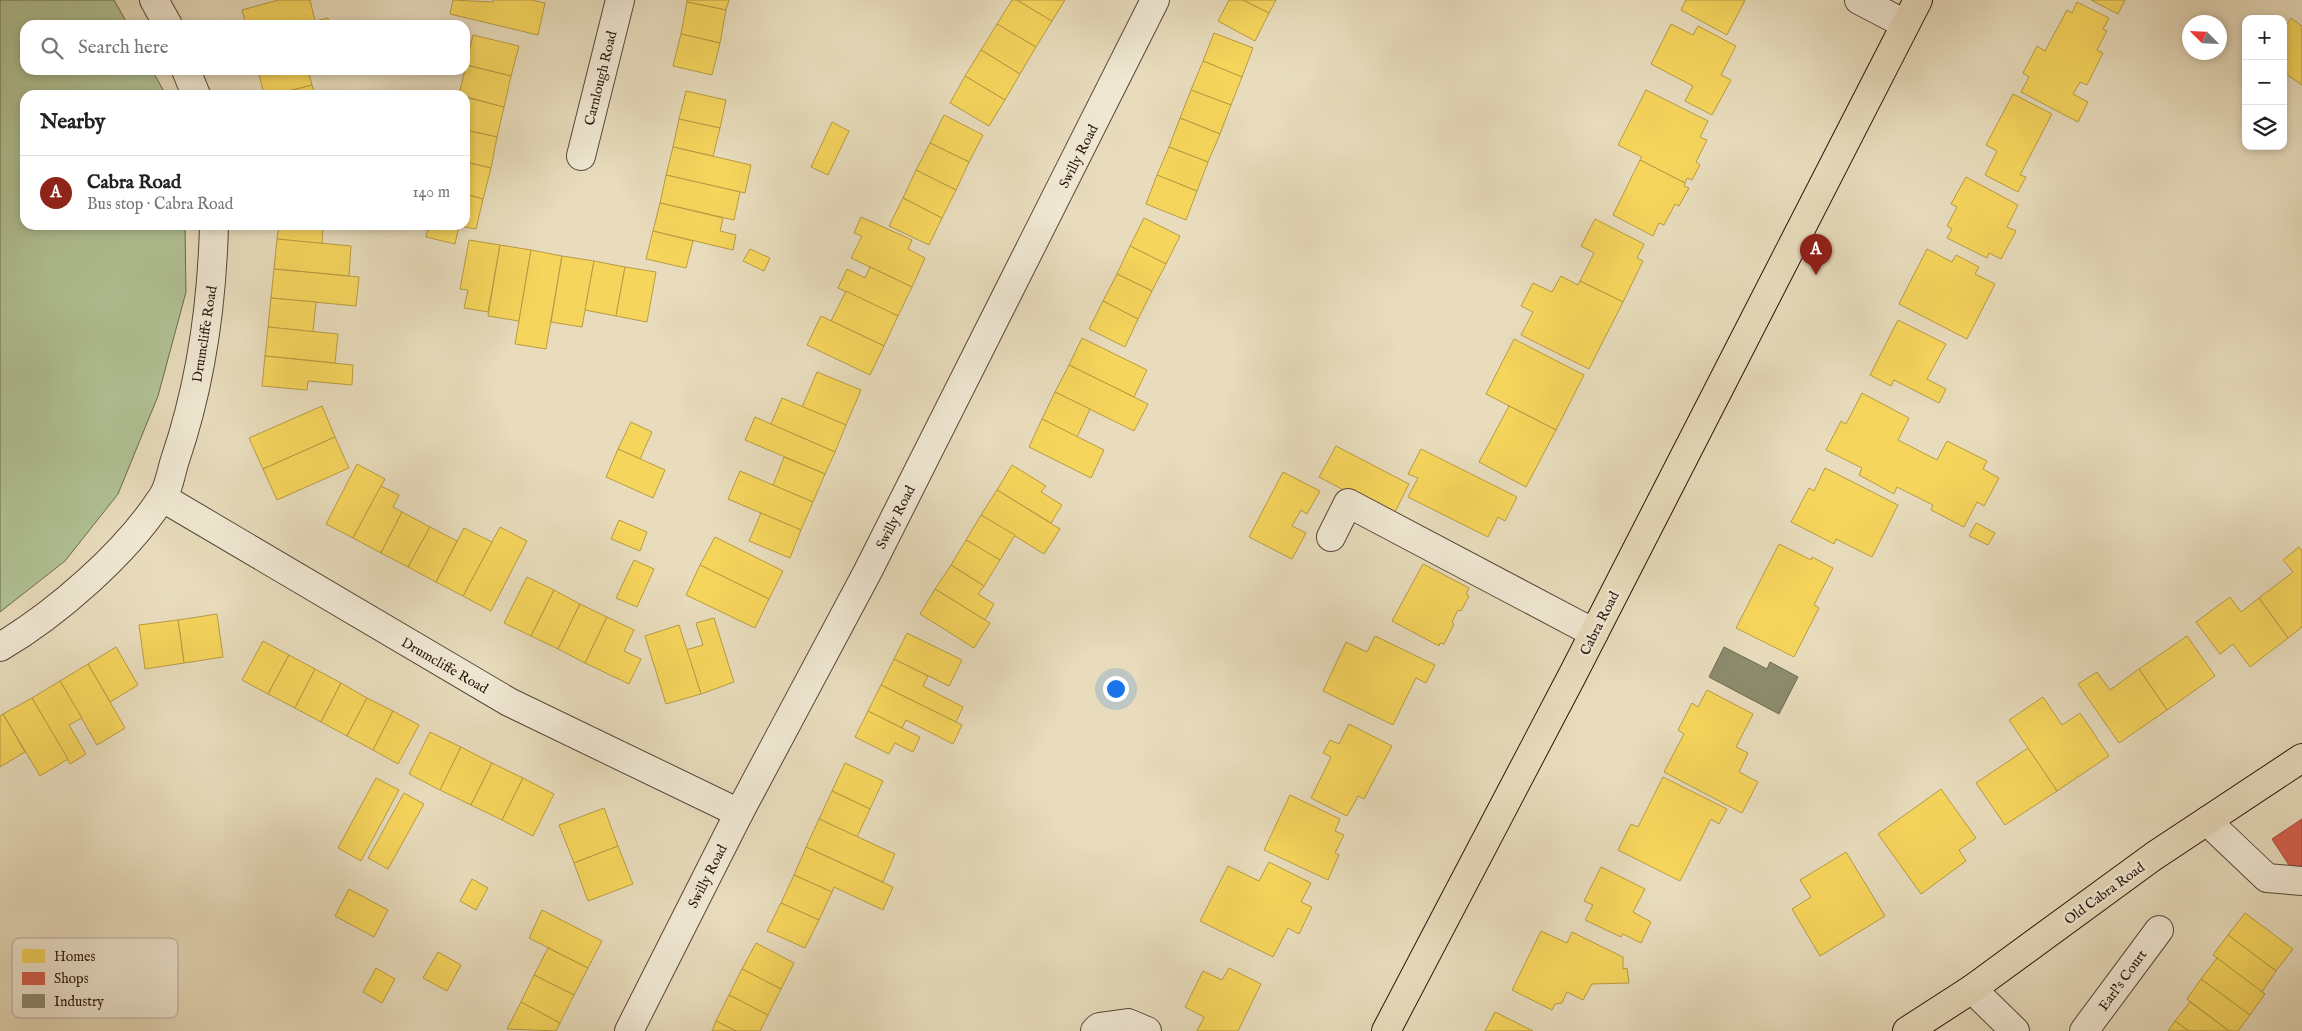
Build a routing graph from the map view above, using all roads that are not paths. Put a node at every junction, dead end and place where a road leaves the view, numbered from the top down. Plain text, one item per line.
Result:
1 (154, 0) edge
2 (620, 0) edge
3 (1155, 0) edge
4 (1859, 0) edge
5 (1918, 0) edge
6 (165, 20) edge
7 (1905, 24) junction
8 (188, 75) edge
9 (194, 90) edge
10 (581, 156) dead end
11 (214, 230) edge
12 (162, 498) junction
13 (1331, 537) dead end
14 (1594, 633) junction
15 (0, 647) edge
16 (2302, 758) edge
17 (739, 813) junction
18 (2207, 821) junction
19 (2302, 881) edge
20 (2159, 930) dead end
21 (1972, 989) junction
22 (629, 1031) edge
23 (1095, 1031) edge
24 (1146, 1031) edge
25 (1386, 1031) edge
26 (1907, 1031) edge
27 (2015, 1031) edge
28 (2084, 1031) edge

1 - 6 street
2 - 10 street, Carnlough Road
3 - 17 street, Swilly Road
4 - 7 street
5 - 7 main road, Cabra Road
7 - 14 main road, Cabra Road
8 - 9 street
11 - 12 street, Drumcliffe Road
12 - 15 street, Drumcliffe Road
12 - 17 street, Drumcliffe Road
13 - 14 street
14 - 25 main road, Cabra Road
16 - 18 main road, Old Cabra Road
17 - 22 street, Swilly Road
18 - 19 street
18 - 21 main road, Old Cabra Road
20 - 28 street, Earl's Court
21 - 26 main road, Old Cabra Road
21 - 27 street
23 - 24 street

